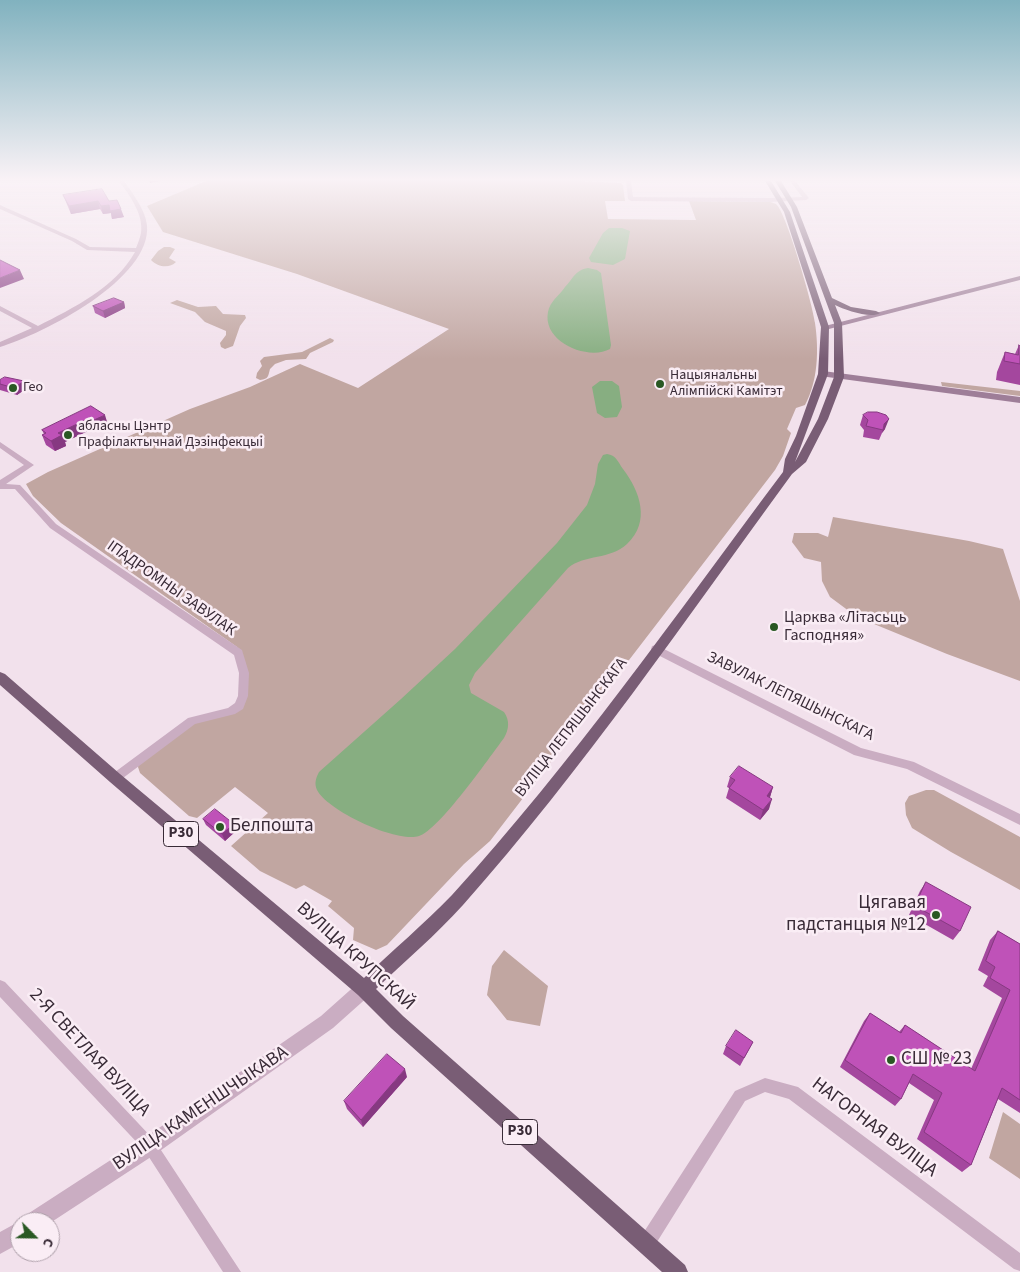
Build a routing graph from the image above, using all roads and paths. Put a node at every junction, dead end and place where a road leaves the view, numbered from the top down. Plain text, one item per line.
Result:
1 (75, 240) edge
2 (142, 240) edge
3 (796, 240) edge
4 (806, 240) edge
5 (138, 250) junction
6 (1020, 278) edge
7 (829, 299) junction
8 (0, 308) edge
9 (876, 313) junction
10 (838, 323) junction
11 (825, 327) junction
12 (37, 328) junction
13 (0, 345) edge
14 (823, 374) junction
15 (839, 377) junction
16 (1020, 400) edge
17 (0, 444) edge
18 (788, 472) junction
19 (0, 485) edge
20 (656, 649) junction
21 (0, 677) edge
22 (115, 778) junction
23 (1020, 820) edge
24 (0, 987) edge
25 (364, 989) junction
26 (150, 1146) junction
27 (48, 1212) edge
28 (646, 1244) junction
29 (1020, 1263) edge
30 (672, 1270) edge
31 (233, 1272) edge

1 - 5 street
2 - 5 street
3 - 11 main road
4 - 7 main road, ВУЛІЦА ЛЕПЯШЫНСКАГА
5 - 12 street
6 - 9 main road
7 - 9 main road
7 - 10 main road, ВУЛІЦА ЛЕПЯШЫНСКАГА
8 - 12 street
9 - 10 main road
10 - 11 main road
10 - 15 main road, ВУЛІЦА ЛЕПЯШЫНСКАГА
11 - 14 main road, ВУЛІЦА ЛЕПЯШЫНСКАГА
12 - 13 street
14 - 15 main road
14 - 18 main road, ВУЛІЦА ЛЕПЯШЫНСКАГА
15 - 16 main road
15 - 18 main road, ВУЛІЦА ЛЕПЯШЫНСКАГА
17 - 19 street, ІПАДРОМНЫ ЗАВУЛАК
18 - 20 main road, ВУЛІЦА ЛЕПЯШЫНСКАГА
19 - 22 street, ІПАДРОМНЫ ЗАВУЛАК
20 - 23 street, ЗАВУЛАК ЛЕПЯШЫНСКАГА
20 - 25 main road, ВУЛІЦА ЛЕПЯШЫНСКАГА
21 - 22 main road, ВУЛІЦА КРУПСКАЙ / Р30
22 - 25 main road, ВУЛІЦА КРУПСКАЙ / Р30
24 - 26 street, 2-Я СВЕТЛАЯ ВУЛІЦА
25 - 26 street, ВУЛІЦА КАМЕНШЧЫКАВА
25 - 28 main road, ВУЛІЦА КРУПСКАЙ / Р30
26 - 27 street, ВУЛІЦА КАМЕНШЧЫКАВА
26 - 31 street, 2-Я СВЕТЛАЯ ВУЛІЦА
28 - 29 street, НАГОРНАЯ ВУЛІЦА
28 - 30 main road, ВУЛІЦА КРУПСКАЙ / Р30

